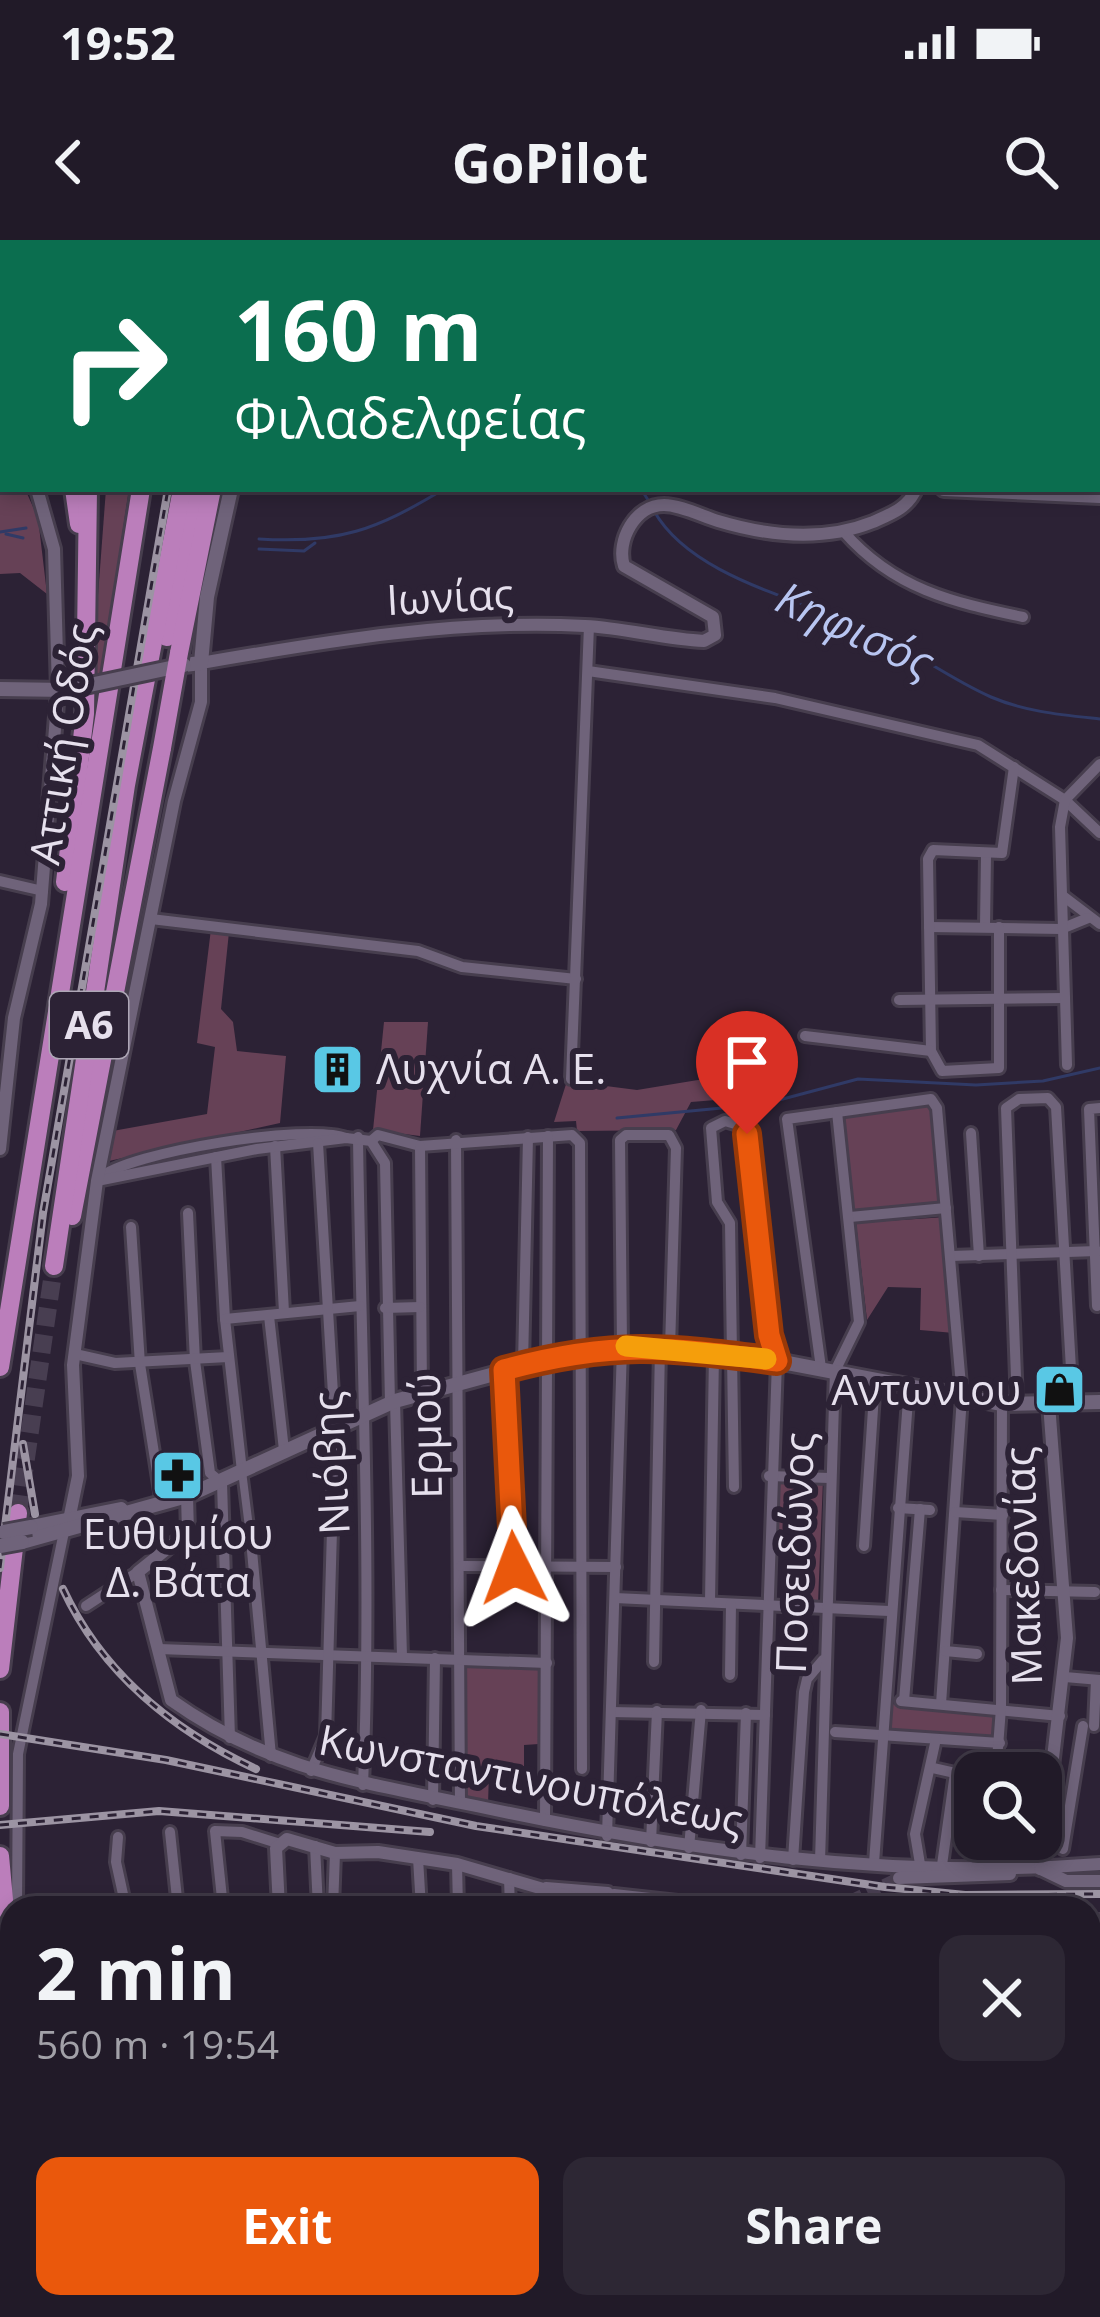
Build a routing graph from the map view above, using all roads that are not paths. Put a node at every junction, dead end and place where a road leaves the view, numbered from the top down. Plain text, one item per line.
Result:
1 (38, 492) edge
2 (74, 492) edge
3 (88, 492) edge
4 (141, 492) edge
5 (181, 492) edge
6 (195, 492) edge
7 (211, 492) edge
8 (230, 492) edge
9 (914, 492) edge
10 (1011, 492) edge
11 (1100, 496) edge
12 (844, 532) junction
13 (85, 564) junction
14 (1023, 616) dead end
15 (589, 626) junction
16 (201, 663) junction
17 (588, 670) junction
18 (0, 689) edge
19 (62, 690) junction
20 (143, 712) junction
21 (1100, 764) edge
22 (1014, 767) junction
23 (1065, 800) junction
24 (1100, 832) edge
25 (986, 854) junction
26 (0, 881) edge
27 (43, 891) junction
28 (1063, 896) junction
29 (152, 919) junction
30 (1097, 922) edge
31 (929, 927) junction
32 (992, 927) junction
33 (1061, 929) junction
34 (61, 976) junction
35 (576, 979) junction
36 (1064, 998) junction
37 (929, 999) junction
38 (899, 1000) dead end
39 (1000, 1000) junction
40 (805, 1036) dead end
41 (931, 1051) junction
42 (1067, 1065) dead end
43 (571, 1079) dead end
44 (1100, 1108) edge
45 (837, 1112) junction
46 (971, 1132) dead end
47 (548, 1136) junction
48 (528, 1137) junction
49 (358, 1139) junction
50 (455, 1140) junction
51 (105, 1143) junction
52 (318, 1143) junction
53 (275, 1146) junction
54 (420, 1146) junction
55 (0, 1149) edge
56 (216, 1157) junction
57 (124, 1164) junction
58 (98, 1181) junction
59 (946, 1208) junction
60 (188, 1213) dead end
61 (850, 1216) junction
62 (131, 1227) dead end
63 (1097, 1251) edge
64 (1064, 1253) junction
65 (1011, 1254) junction
66 (951, 1256) junction
67 (979, 1256) junction
68 (360, 1306) junction
69 (1097, 1306) edge
70 (324, 1307) junction
71 (420, 1307) junction
72 (385, 1308) junction
73 (284, 1312) junction
74 (268, 1316) junction
75 (225, 1319) junction
76 (622, 1346) junction
77 (665, 1347) junction
78 (584, 1349) junction
79 (75, 1354) junction
80 (714, 1354) junction
81 (735, 1356) junction
82 (228, 1357) junction
83 (544, 1360) junction
84 (195, 1361) junction
85 (777, 1361) junction
86 (140, 1364) junction
87 (523, 1365) junction
88 (0, 1367) edge
89 (504, 1370) junction
90 (828, 1370) junction
91 (875, 1379) junction
92 (459, 1384) junction
93 (908, 1386) junction
94 (422, 1394) junction
95 (962, 1397) junction
96 (392, 1402) junction
97 (1100, 1402) edge
98 (1010, 1404) junction
99 (1049, 1404) junction
100 (1073, 1404) junction
101 (363, 1412) junction
102 (335, 1427) junction
103 (284, 1450) junction
104 (242, 1471) junction
105 (769, 1476) junction
106 (829, 1478) junction
107 (222, 1483) junction
108 (734, 1487) dead end
109 (187, 1496) junction
110 (162, 1504) junction
111 (898, 1508) junction
112 (955, 1512) junction
113 (1003, 1515) junction
114 (69, 1520) junction
115 (28, 1526) junction
116 (0, 1533) edge
117 (60, 1534) junction
118 (0, 1546) edge
119 (864, 1546) dead end
120 (252, 1551) joint
121 (461, 1566) junction
122 (584, 1566) junction
123 (616, 1567) junction
124 (514, 1568) junction
125 (547, 1568) junction
126 (138, 1572) junction
127 (1001, 1590) junction
128 (1064, 1591) junction
129 (1095, 1592) dead end
130 (652, 1597) junction
131 (615, 1598) junction
132 (710, 1601) junction
133 (731, 1604) junction
134 (767, 1605) junction
135 (86, 1606) dead end
136 (825, 1608) junction
137 (889, 1611) junction
138 (159, 1649) junction
139 (231, 1652) junction
140 (945, 1652) junction
141 (262, 1654) junction
142 (977, 1654) dead end
143 (331, 1656) junction
144 (584, 1656) junction
145 (368, 1657) junction
146 (402, 1657) junction
147 (435, 1658) junction
148 (462, 1659) junction
149 (613, 1660) junction
150 (824, 1660) junction
151 (654, 1662) dead end
152 (547, 1663) junction
153 (0, 1669) edge
154 (730, 1675) dead end
155 (1065, 1678) junction
156 (1098, 1680) edge
157 (885, 1700) junction
158 (904, 1701) junction
159 (941, 1704) junction
160 (1001, 1708) junction
161 (657, 1711) junction
162 (701, 1711) junction
163 (0, 1712) edge
164 (611, 1712) junction
165 (746, 1713) junction
166 (765, 1715) junction
167 (1059, 1720) junction
168 (1092, 1726) edge
169 (835, 1732) dead end
170 (882, 1736) junction
171 (230, 1738) junction
172 (936, 1739) junction
173 (1000, 1743) junction
174 (999, 1752) edge
175 (271, 1756) junction
176 (933, 1768) junction
177 (582, 1769) dead end
178 (311, 1771) junction
179 (363, 1785) junction
180 (433, 1800) junction
181 (460, 1803) junction
182 (0, 1806) edge
183 (544, 1821) junction
184 (170, 1832) dead end
185 (607, 1836) junction
186 (118, 1837) dead end
187 (651, 1842) junction
188 (277, 1843) junction
189 (315, 1846) junction
190 (689, 1848) junction
191 (1063, 1849) dead end
192 (335, 1853) junction
193 (740, 1855) junction
194 (0, 1856) edge
195 (418, 1858) junction
196 (760, 1858) junction
197 (794, 1860) junction
198 (984, 1860) edge
199 (820, 1861) junction
200 (874, 1863) junction
201 (457, 1864) junction
202 (920, 1864) junction
203 (942, 1864) junction
204 (983, 1865) junction
205 (1098, 1865) edge
206 (1040, 1869) junction
207 (508, 1878) junction
208 (899, 1878) tunnel mouth
209 (1098, 1881) edge
210 (536, 1886) junction
211 (4, 1896) edge
212 (17, 1896) edge
213 (123, 1896) edge
214 (177, 1896) edge
215 (223, 1896) edge
216 (279, 1896) edge
217 (317, 1896) edge
218 (333, 1896) edge
219 (420, 1896) edge
220 (458, 1896) edge
221 (509, 1896) edge
222 (558, 1896) edge
223 (577, 1896) edge

1 - 19 street
2 - 13 highway
3 - 13 highway
4 - 34 highway, Αττική Οδός / Α6
5 - 20 highway, Αττική Οδός / Α6
6 - 20 highway
7 - 20 highway, Αττική Οδός / Α6, bridge
8 - 16 main road
9 - 12 street
10 - 11 main road
12 - 14 street
12 - 15 street, Ιωνίας
13 - 34 highway
15 - 16 street, Ιωνίας
15 - 17 street
16 - 19 main road, Ιωνίας, bridge
16 - 29 street
17 - 22 street
17 - 35 street
18 - 19 main road, Ιωνίας
19 - 27 street
21 - 23 street
22 - 23 street
22 - 25 street
23 - 24 street
23 - 28 street
25 - 31 street
25 - 32 street
26 - 27 street
27 - 55 street
28 - 30 street
28 - 33 street
29 - 35 street
29 - 51 street
30 - 33 street
31 - 32 street
31 - 37 street
32 - 33 street
32 - 39 street
33 - 36 street
34 - 88 highway, Αττική Οδός / Α6
35 - 43 street
36 - 39 street
36 - 42 street
37 - 38 street
37 - 39 street
37 - 41 street
39 - 41 street
40 - 41 street
44 - 63 street
45 - 59 street
45 - 61 street, Ποσειδώνος
45 - 90 street
46 - 67 street
47 - 48 street
47 - 78 street
47 - 83 street
48 - 50 street
48 - 87 street
49 - 52 street
49 - 54 street
49 - 57 street
49 - 68 street, Νιόβης
49 - 72 street
50 - 54 street
50 - 92 street, Ερμού
51 - 57 street
51 - 58 street
52 - 53 street
52 - 70 street
53 - 56 street
53 - 73 street
54 - 71 street
56 - 58 street
56 - 75 street
57 - 58 street
58 - 79 street
59 - 61 street
59 - 66 street
60 - 84 street
61 - 90 street, Ποσειδώνος
62 - 86 street
63 - 64 street
63 - 69 street
64 - 65 street
64 - 65 street
64 - 100 street
65 - 67 street
65 - 98 street
66 - 67 street
66 - 95 street
68 - 70 street
68 - 101 street, Νιόβης
70 - 73 street
70 - 102 street
71 - 72 street
71 - 94 street
72 - 96 street
73 - 74 street
74 - 75 street
74 - 103 street
75 - 82 street
76 - 77 main road
76 - 77 street
76 - 78 main road
76 - 123 street
77 - 80 main road
77 - 130 street
78 - 83 main road
78 - 122 street
79 - 86 street
79 - 114 street
80 - 81 main road
80 - 132 street
81 - 85 main road
81 - 85 street
81 - 108 street
82 - 84 street
82 - 104 street
83 - 87 main road
83 - 125 street
84 - 86 street
84 - 107 street
85 - 90 main road
85 - 105 street
86 - 110 street
87 - 89 main road
89 - 92 main road
89 - 124 street
90 - 91 main road
90 - 106 street, Ποσειδώνος
91 - 93 main road
91 - 119 street
92 - 94 main road
92 - 121 street, Ερμού
93 - 95 main road
93 - 111 street
94 - 96 main road
95 - 98 main road
95 - 112 street
96 - 101 main road
96 - 146 street
97 - 100 main road
98 - 99 main road
98 - 113 street
99 - 100 main road
99 - 128 street, Μακεδονίας
101 - 102 main road
101 - 145 street, Νιόβης
102 - 103 main road
102 - 143 street
103 - 104 main road
104 - 107 main road
104 - 120 street
105 - 106 street
105 - 134 street
106 - 136 street, Ποσειδώνος
107 - 109 main road
107 - 139 street
109 - 110 main road
109 - 126 street
110 - 114 main road
110 - 117 main road
111 - 137 street
111 - 158 street
112 - 113 street
112 - 140 street
113 - 127 street
114 - 115 main road
114 - 117 street
115 - 116 main road, bridge
115 - 117 main road
115 - 118 main road, bridge
115 - 153 highway
117 - 212 street
120 - 141 street
121 - 124 street
121 - 148 street, Ερμού
122 - 123 street
122 - 125 street
122 - 144 street
123 - 131 street
124 - 125 street
125 - 152 street
126 - 135 street
126 - 138 street
127 - 128 street
127 - 160 street
128 - 129 street
128 - 155 street, Μακεδονίας
130 - 131 street
130 - 132 street
130 - 151 street
131 - 149 street
132 - 133 street
133 - 134 street
133 - 154 street
134 - 136 street
134 - 166 street
136 - 137 street
136 - 150 street, Ποσειδώνος
137 - 157 street
138 - 139 street
138 - 171 street, Κωνσταντινουπόλεως
139 - 141 street
139 - 171 street
140 - 142 street
140 - 159 street
141 - 143 street
141 - 175 street
143 - 145 street
143 - 178 street
144 - 149 street
144 - 177 street
145 - 146 street
145 - 179 street, Νιόβης
146 - 147 street
147 - 148 street
147 - 180 street
148 - 152 street
148 - 181 street, Ερμού
149 - 164 street
150 - 197 street
150 - 199 street, Ποσειδώνος
152 - 183 street
155 - 156 street
155 - 167 street, Μακεδονίας
156 - 168 street
157 - 158 street
157 - 170 street
158 - 159 street
159 - 160 street
160 - 167 street
160 - 173 street
161 - 162 street
161 - 164 street
161 - 187 street
162 - 165 street
162 - 190 street
163 - 182 highway
164 - 185 street
165 - 166 street
165 - 193 street
166 - 196 street
167 - 168 street
167 - 206 street, Μακεδονίας
168 - 191 street
169 - 170 street
170 - 172 street
170 - 200 street
171 - 175 street, Κωνσταντινουπόλεως
172 - 173 street
172 - 176 street
173 - 174 street
175 - 178 street, Κωνσταντινουπόλεως
176 - 202 street
176 - 203 street
178 - 179 street, Κωνσταντινουπόλεως
179 - 180 street, Κωνσταντινουπόλεως
180 - 181 street, Κωνσταντινουπόλεως
181 - 183 street, Κωνσταντινουπόλεως
183 - 185 street, Κωνσταντινουπόλεως
184 - 214 street
185 - 187 street, Κωνσταντινουπόλεως
186 - 213 street
187 - 190 street, Κωνσταντινουπόλεως
188 - 189 street
188 - 215 street
188 - 216 street
189 - 192 street
189 - 217 street
190 - 193 street, Κωνσταντινουπόλεως
192 - 195 street
192 - 218 street
193 - 196 street, Κωνσταντινουπόλεως
194 - 211 highway
195 - 201 street
195 - 219 street
196 - 197 street, Κωνσταντινουπόλεως
197 - 199 street, Κωνσταντινουπόλεως
198 - 204 street
199 - 200 street, Κωνσταντινουπόλεως
200 - 202 street, Κωνσταντινουπόλεως
201 - 207 street
201 - 220 street
202 - 203 street, Κωνσταντινουπόλεως
203 - 204 street, Κωνσταντινουπόλεως
204 - 206 street, Κωνσταντινουπόλεως
205 - 206 street, Κωνσταντινουπόλεως
205 - 209 street
206 - 208 street
206 - 209 street, Κωνσταντινουπόλεως
207 - 210 street
207 - 221 street
210 - 222 street
210 - 223 street

